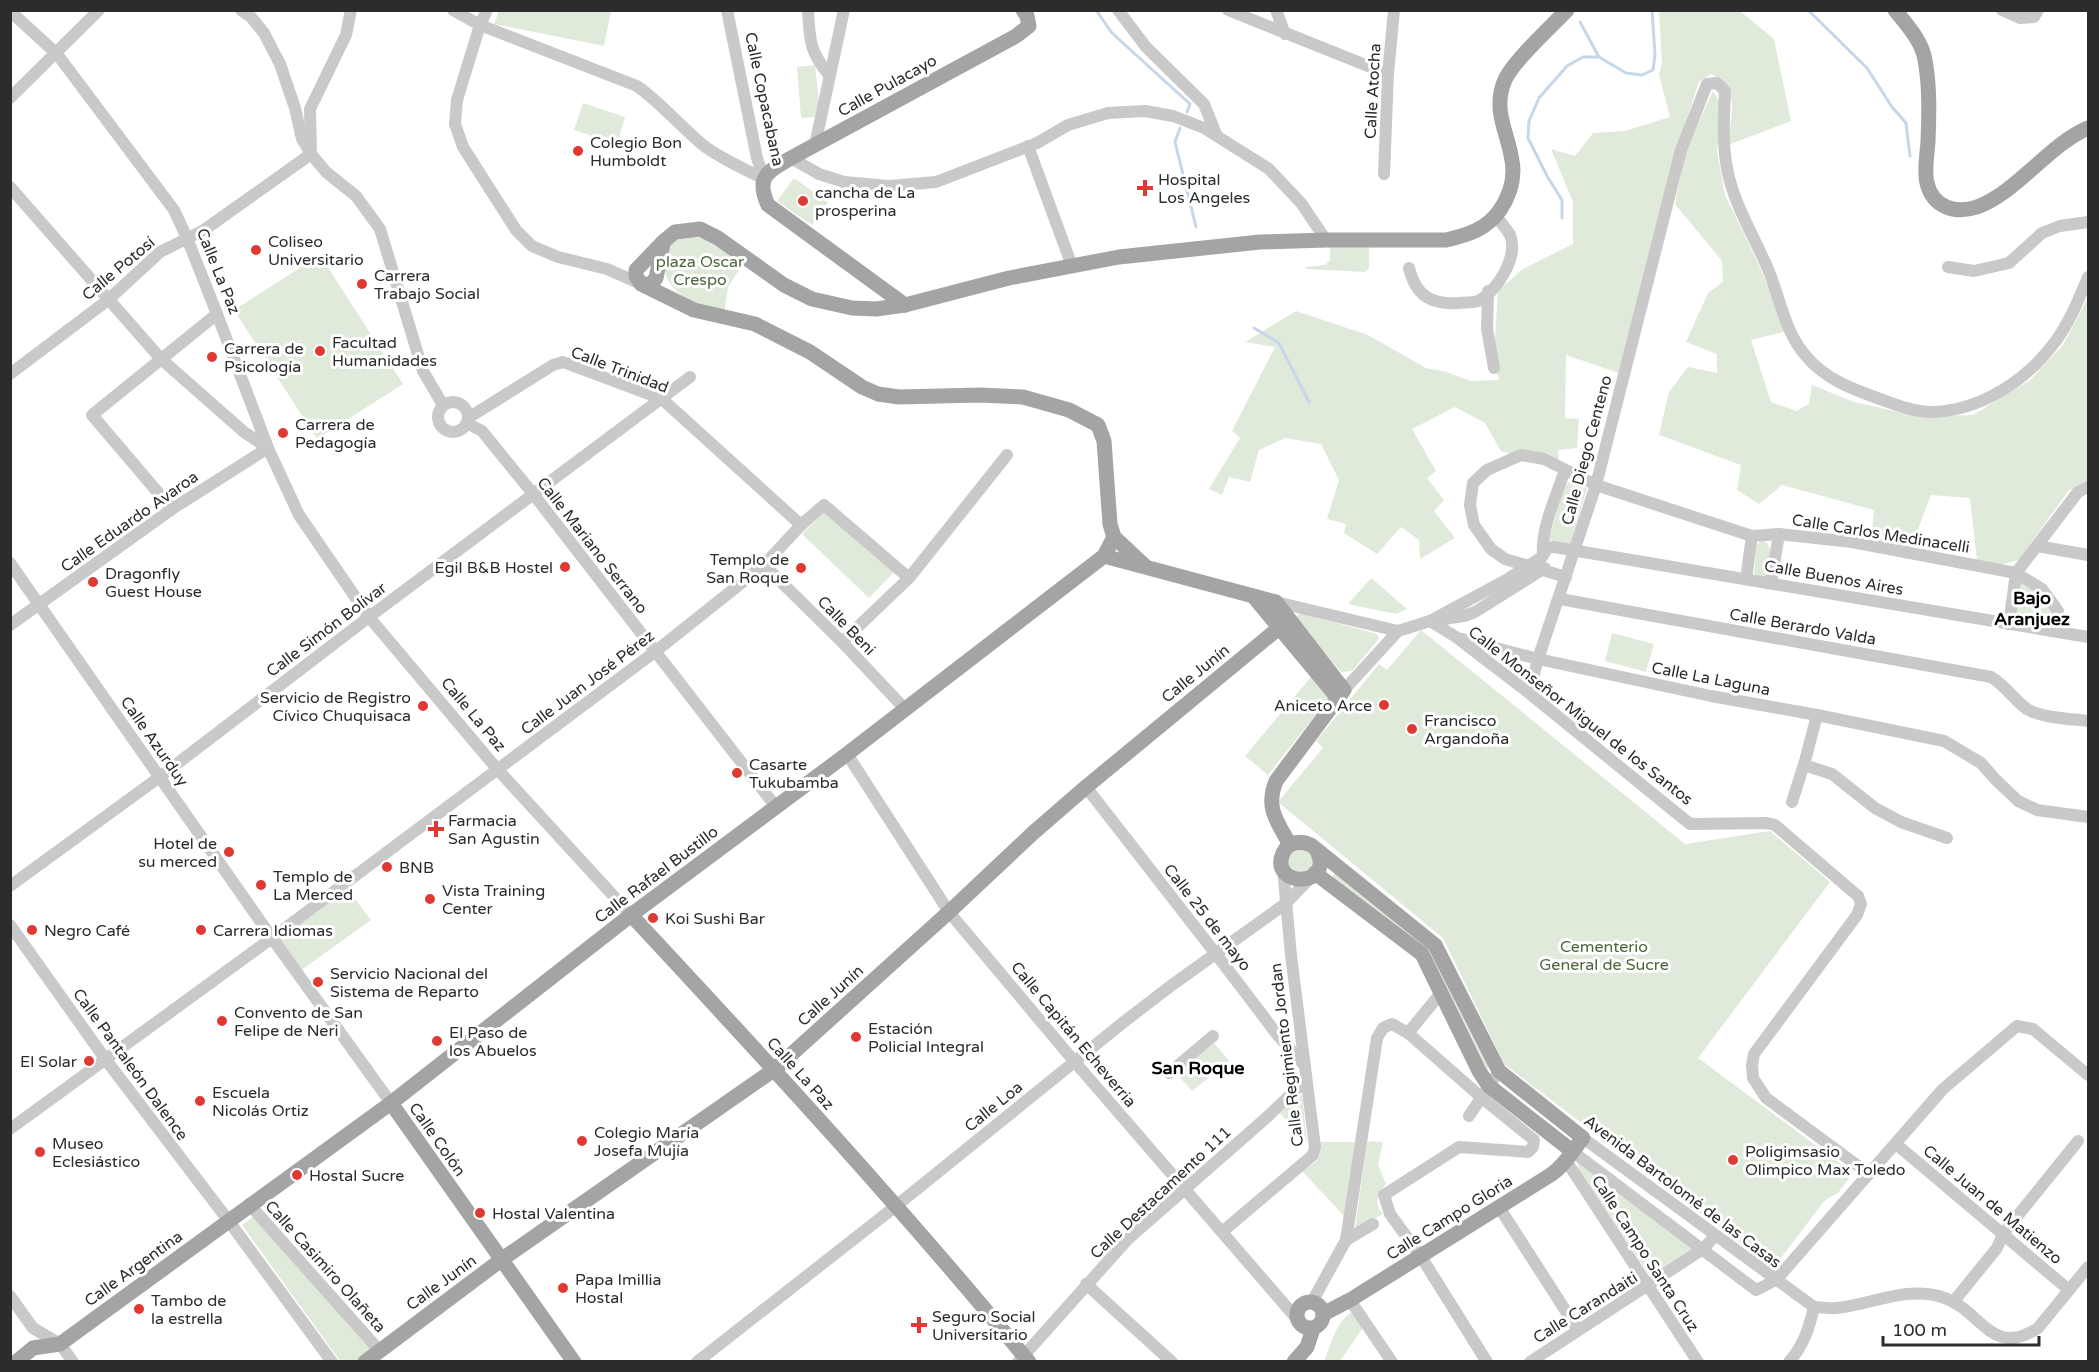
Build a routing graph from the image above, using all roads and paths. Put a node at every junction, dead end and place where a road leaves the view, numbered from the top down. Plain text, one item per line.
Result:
1 (99, 10) edge
2 (241, 10) edge
3 (351, 10) edge
4 (453, 10) edge
5 (487, 10) edge
6 (727, 10) edge
7 (808, 10) edge
8 (844, 10) edge
9 (1023, 10) edge
10 (1118, 10) edge
11 (1228, 10) edge
12 (1276, 10) edge
13 (1394, 10) edge
14 (1567, 10) edge
15 (1895, 10) edge
16 (2002, 10) edge
17 (2038, 10) edge
18 (10, 11) edge
19 (480, 24) junction
20 (1286, 34) junction
21 (57, 54) junction
22 (1388, 74) junction
23 (829, 75) junction
24 (10, 98) edge
25 (2088, 128) edge
26 (1216, 134) junction
27 (815, 145) junction
28 (1028, 146) junction
29 (311, 154) junction
30 (791, 158) junction
31 (1384, 174) dead end
32 (764, 178) junction
33 (10, 187) edge
34 (1496, 216) junction
35 (2088, 222) edge
36 (187, 238) junction
37 (1326, 240) junction
38 (664, 241) junction
39 (640, 266) junction
40 (1072, 266) junction
41 (1948, 267) dead end
42 (606, 268) junction
43 (1409, 268) dead end
44 (2088, 277) edge
45 (649, 280) junction
46 (1488, 291) junction
47 (108, 300) junction
48 (905, 305) junction
49 (217, 314) junction
50 (161, 358) junction
51 (1494, 368) dead end
52 (10, 374) edge
53 (690, 377) dead end
54 (662, 399) junction
55 (443, 405) junction
56 (468, 421) junction
57 (268, 448) junction
58 (1007, 455) dead end
59 (1565, 470) junction
60 (1596, 485) junction
61 (2088, 487) edge
62 (534, 495) junction
63 (172, 509) junction
64 (801, 525) junction
65 (1779, 534) junction
66 (1752, 536) junction
67 (1114, 537) junction
68 (2037, 546) junction
69 (1554, 547) junction
70 (1575, 550) junction
71 (2088, 555) edge
72 (1104, 556) junction
73 (1543, 562) junction
74 (10, 563) edge
75 (1562, 563) junction
76 (764, 565) junction
77 (1145, 566) junction
78 (1528, 566) junction
79 (2016, 573) junction
80 (1566, 577) junction
81 (909, 578) junction
82 (1746, 579) junction
83 (1771, 583) junction
84 (1253, 596) junction
85 (1560, 599) junction
86 (1276, 602) junction
87 (40, 604) junction
88 (369, 617) junction
89 (1430, 621) junction
90 (1285, 622) junction
91 (2009, 624) junction
92 (10, 625) edge
93 (1398, 631) junction
94 (2058, 632) junction
95 (1455, 637) junction
96 (2088, 637) edge
97 (842, 642) junction
98 (656, 651) junction
99 (1538, 659) junction
100 (1341, 693) junction
101 (1529, 693) junction
102 (905, 709) junction
103 (1817, 715) junction
104 (2088, 721) edge
105 (847, 754) junction
106 (1804, 765) junction
107 (498, 770) junction
108 (160, 776) junction
109 (1086, 787) junction
110 (1791, 802) dead end
111 (776, 807) junction
112 (2088, 817) edge
113 (1947, 838) dead end
114 (1290, 845) junction
115 (1316, 849) junction
116 (1283, 869) junction
117 (1313, 875) junction
118 (10, 886) edge
119 (1285, 904) junction
120 (949, 912) junction
121 (631, 915) junction
122 (10, 925) edge
123 (272, 938) junction
124 (1216, 954) junction
125 (1441, 993) junction
126 (1408, 1032) junction
127 (1213, 1036) dead end
128 (106, 1060) junction
129 (1074, 1061) junction
130 (1305, 1066) junction
131 (775, 1069) junction
132 (1499, 1071) junction
133 (1168, 1073) dead end
134 (2088, 1075) edge
135 (1306, 1080) junction
136 (1485, 1092) junction
137 (391, 1103) junction
138 (1469, 1116) dead end
139 (10, 1129) edge
140 (1583, 1138) junction
141 (2078, 1141) dead end
142 (1896, 1144) junction
143 (1570, 1156) junction
144 (1869, 1174) junction
145 (1185, 1189) junction
146 (249, 1204) junction
147 (896, 1206) junction
148 (1499, 1207) junction
149 (228, 1220) junction
150 (1373, 1224) dead end
151 (1222, 1232) junction
152 (2003, 1234) junction
153 (1715, 1236) junction
154 (1346, 1240) junction
155 (1703, 1249) junction
156 (1420, 1255) junction
157 (501, 1260) junction
158 (2088, 1267) edge
159 (1776, 1280) junction
160 (1086, 1284) junction
161 (1648, 1286) junction
162 (2069, 1290) junction
163 (10, 1296) edge
164 (1350, 1300) junction
165 (1954, 1301) junction
166 (1814, 1307) junction
167 (1318, 1308) junction
168 (1297, 1319) junction
169 (1313, 1329) junction
170 (1578, 1330) junction
171 (60, 1344) junction
172 (379, 1350) junction
173 (1024, 1359) edge
174 (1300, 1360) edge
175 (16, 1362) edge
176 (73, 1362) edge
177 (332, 1362) edge
178 (365, 1362) edge
179 (574, 1362) edge
180 (697, 1362) edge
181 (1172, 1362) edge
182 (1392, 1362) edge
183 (1487, 1362) edge
184 (1530, 1362) edge
185 (1698, 1362) edge
186 (1790, 1362) edge

1 - 21 street
2 - 29 street
3 - 29 street
4 - 19 street
5 - 19 street
6 - 32 street, Calle Copacabana
7 - 23 street
8 - 23 street
9 - 27 main road, Calle Pulacayo
10 - 26 street
11 - 20 street
12 - 20 street
13 - 22 street, Calle Atocha
14 - 34 main road
15 - 25 main road
16 - 17 street
18 - 21 street, Calle La Paz
19 - 32 street
19 - 42 street
20 - 22 street
21 - 24 street
21 - 36 street, Calle La Paz
22 - 31 street, Calle Atocha
23 - 27 street
26 - 28 street
26 - 37 street
27 - 30 main road, Calle Pulacayo
28 - 30 street
28 - 40 street
29 - 36 street, Calle Potosí
29 - 55 street
30 - 32 main road, Calle Pulacayo
32 - 48 main road, Calle Copacabana
33 - 47 street
34 - 37 main road
34 - 46 street
35 - 41 street
36 - 47 street, Calle Potosí
36 - 49 street, Calle La Paz
37 - 40 main road
38 - 39 main road
38 - 45 main road
38 - 48 main road
39 - 42 street
39 - 45 main road
40 - 48 main road
42 - 45 street
43 - 46 street
44 - 60 street, Calle Diego Centeno
45 - 67 main road
46 - 51 street
47 - 50 street
47 - 52 street, Calle Potosí
49 - 50 street
49 - 57 street, Calle La Paz
50 - 57 street
50 - 63 street
53 - 54 street, Calle Simón Bolívar
54 - 56 street, Calle Trinidad
54 - 62 street, Calle Simón Bolívar
54 - 64 street, Calle Trinidad
55 - 56 street
55 - 56 street
56 - 62 street, Calle Mariano Serrano
57 - 63 street, Calle Eduardo Avaroa
57 - 88 street, Calle La Paz
58 - 81 street
59 - 60 street, Calle Carlos Medinacelli
59 - 73 street
59 - 78 street, Calle Carlos Medinacelli
60 - 66 street, Calle Carlos Medinacelli
60 - 70 street, Calle Diego Centeno
61 - 68 street
62 - 88 street, Calle Simón Bolívar
62 - 98 street, Calle Mariano Serrano
63 - 87 street, Calle Eduardo Avaroa
64 - 76 street, Calle Juan José Pérez
64 - 81 street, Calle Juan José Pérez
65 - 66 street, Calle Carlos Medinacelli
65 - 79 street, Calle Carlos Medinacelli
65 - 83 street
66 - 82 street
67 - 72 main road
67 - 77 main road
68 - 71 street
68 - 79 street
69 - 70 street, Calle Buenos Aires
69 - 73 street
69 - 75 street
70 - 75 street
70 - 80 street, Calle Diego Centeno
70 - 82 street, Calle Buenos Aires
72 - 77 main road
72 - 102 main road, Calle Rafael Bustillo
73 - 75 street
73 - 78 street
73 - 80 street
73 - 89 street
74 - 87 street, Calle Azurduy
76 - 97 street, Calle Beni
76 - 98 street, Calle Juan José Pérez
77 - 84 main road
78 - 89 street
79 - 91 street
79 - 94 street, Calle Carlos Medinacelli
80 - 85 street, Calle Diego Centeno
81 - 97 street
82 - 83 street, Calle Buenos Aires
83 - 91 street, Calle Buenos Aires
84 - 86 main road
84 - 90 main road
85 - 99 street, Calle Diego Centeno
85 - 104 street, Calle Berardo Valda
86 - 90 main road
86 - 93 street
87 - 92 street, Calle Eduardo Avaroa
87 - 108 street, Calle Azurduy
88 - 107 street, Calle La Paz
88 - 108 street, Calle Simón Bolívar
89 - 93 street
89 - 95 street, Calle Monseñor Miguel de los Santos
90 - 100 main road
90 - 109 main road, Calle Junín
91 - 94 street, Calle Buenos Aires
93 - 100 street
94 - 96 street, Calle Buenos Aires
95 - 99 street, Calle La Laguna
95 - 101 street, Calle Monseñor Miguel de los Santos
97 - 102 street, Calle Beni
98 - 107 street, Calle Juan José Pérez
98 - 111 street, Calle Mariano Serrano
99 - 101 street, Calle Diego Centeno
99 - 103 street, Calle La Laguna
100 - 114 main road
101 - 144 street, Calle Monseñor Miguel de los Santos
102 - 105 main road, Calle Rafael Bustillo
103 - 106 street
103 - 112 street, Calle La Laguna
105 - 111 main road, Calle Rafael Bustillo
105 - 120 street, Calle Capitán Echeverria
106 - 110 street
106 - 113 street
107 - 121 street, Calle La Paz
107 - 123 street, Calle Juan José Pérez
108 - 118 street, Calle Simón Bolívar
108 - 123 street, Calle Azurduy
109 - 120 main road, Calle Junín
109 - 124 street, Calle 25 de mayo
111 - 121 main road, Calle Rafael Bustillo
114 - 115 main road
114 - 116 main road
115 - 117 main road
115 - 132 main road, Avenida Bartolomé de las Casas
116 - 117 main road
116 - 119 street, Calle Regimiento Jordan
117 - 119 street, Calle Loa
117 - 125 main road, Avenida Bartolomé de las Casas
119 - 124 street, Calle Loa
119 - 130 street, Calle Regimiento Jordan
120 - 129 street, Calle Capitán Echeverria
120 - 131 main road, Calle Junín
121 - 131 main road, Calle La Paz
121 - 137 main road, Calle Rafael Bustillo
122 - 128 street, Calle Pantaleón Dalence
123 - 128 street, Calle Juan José Pérez
123 - 137 street, Calle Colón
124 - 129 street, Calle Loa
124 - 130 street, Calle 25 de mayo
125 - 126 street
125 - 136 main road, Avenida Bartolomé de las Casas
126 - 136 street
126 - 154 street
127 - 133 street
128 - 139 street, Calle Juan José Pérez
128 - 149 street, Calle Pantaleón Dalence
129 - 145 street, Calle Capitán Echeverria
129 - 147 street, Calle Loa
130 - 135 street, Calle Regimiento Jordan
131 - 147 main road, Calle La Paz
131 - 157 main road, Calle Junín
132 - 136 street
132 - 140 main road, Avenida Bartolomé de las Casas
134 - 142 street
135 - 145 street, Calle Destacamento 111
135 - 151 street, Calle Regimiento Jordan
136 - 138 street
136 - 143 main road, Avenida Bartolomé de las Casas
136 - 156 street
137 - 146 main road, Calle Rafael Bustillo
137 - 157 main road, Calle Colón
140 - 143 main road, Calle Campo Gloria
140 - 153 street, Avenida Bartolomé de las Casas
141 - 152 street
142 - 144 street
142 - 152 street, Calle Juan de Matienzo
143 - 148 main road, Calle Campo Gloria
143 - 155 street, Avenida Bartolomé de las Casas
143 - 161 street, Calle Campo Santa Cruz
144 - 159 street
145 - 151 street, Calle Capitán Echeverria
145 - 160 street, Calle Destacamento 111
146 - 149 main road, Calle Rafael Bustillo
146 - 172 street, Calle Casimiro Olañeta
147 - 173 main road, Calle La Paz
147 - 180 street, Calle Loa
148 - 156 main road, Calle Campo Gloria
148 - 170 street
149 - 171 main road, Calle Argentina
149 - 177 street
150 - 154 street
151 - 168 street, Calle Capitán Echeverria
152 - 162 street, Calle Juan de Matienzo
152 - 165 street
153 - 155 street, Calle Carandaiti
153 - 159 street, Avenida Bartolomé de las Casas
154 - 167 street
155 - 159 street, Avenida Bartolomé de las Casas
155 - 161 street, Calle Carandaiti
156 - 164 main road, Calle Campo Gloria
156 - 183 street
157 - 172 main road, Calle Junín
157 - 179 main road, Calle Colón
158 - 162 street
159 - 166 street
160 - 173 street, Calle Destacamento 111
160 - 181 street
161 - 170 street, Calle Carandaiti
161 - 185 street, Calle Campo Santa Cruz
162 - 165 street
163 - 171 street
164 - 167 main road, Calle Campo Gloria
164 - 182 street
165 - 166 street
166 - 186 street
167 - 168 main road
167 - 169 main road
168 - 169 main road
169 - 174 main road
170 - 184 street, Calle Carandaiti
171 - 175 main road
171 - 176 street
172 - 178 main road, Calle Junín

